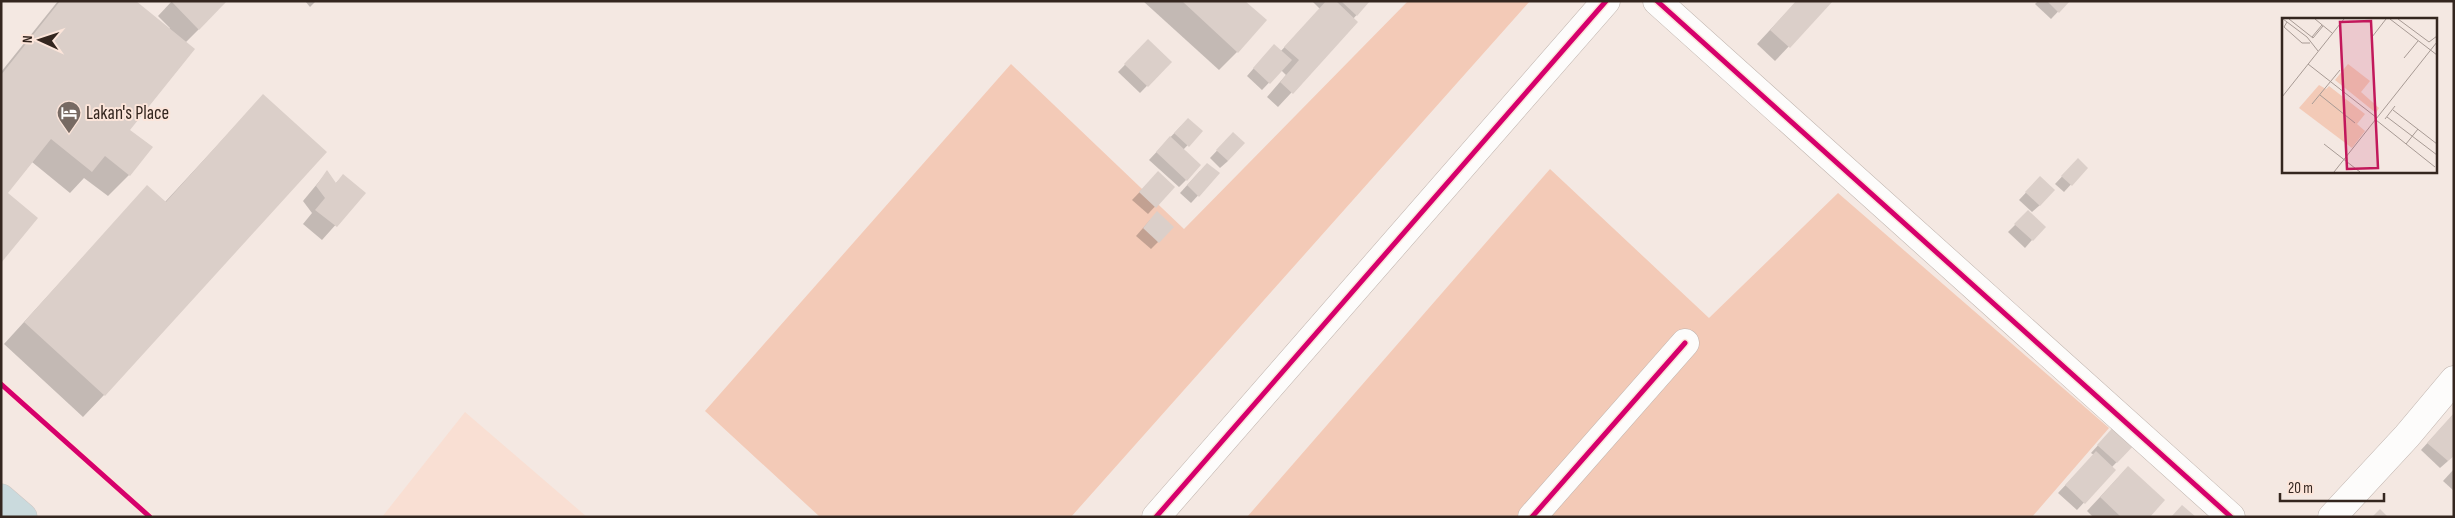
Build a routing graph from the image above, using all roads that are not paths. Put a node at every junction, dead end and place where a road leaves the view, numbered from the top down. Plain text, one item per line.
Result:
1 (1606, 1) edge
2 (1658, 1) edge
3 (1685, 343) dead end
4 (2454, 380) edge
5 (1, 498) edge
6 (22, 517) edge
7 (1156, 517) edge
8 (1532, 517) edge
9 (2231, 517) edge
10 (2332, 517) edge

1 - 7 street
2 - 9 street
3 - 8 street
4 - 10 street
5 - 6 highway

